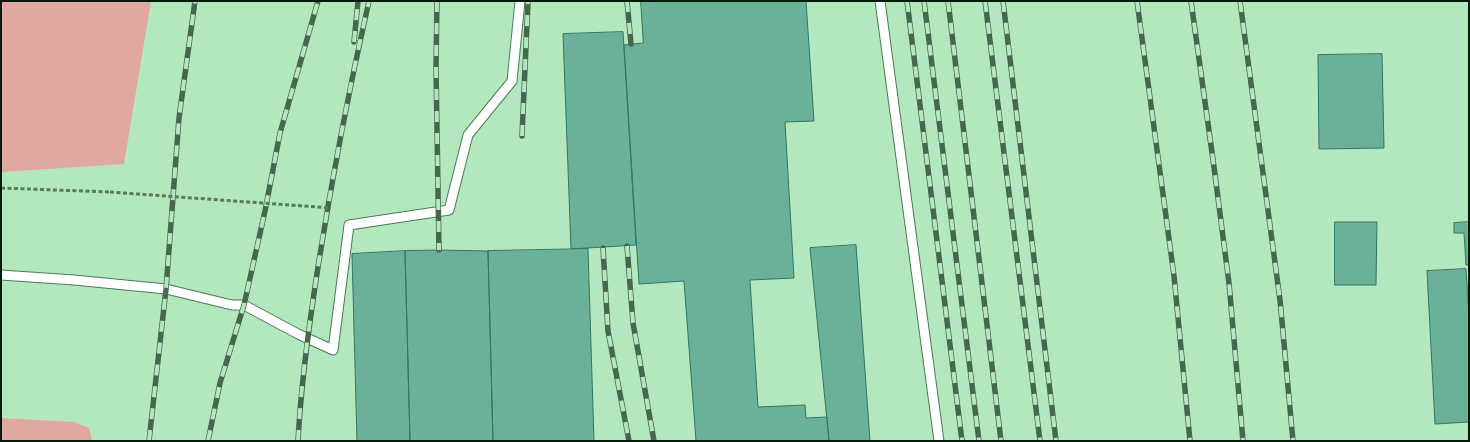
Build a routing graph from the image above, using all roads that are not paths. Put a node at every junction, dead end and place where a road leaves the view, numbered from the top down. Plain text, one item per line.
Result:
1 (520, 1) edge
2 (880, 1) edge
3 (1, 275) edge
4 (939, 441) edge

1 - 3 lane
2 - 4 lane

